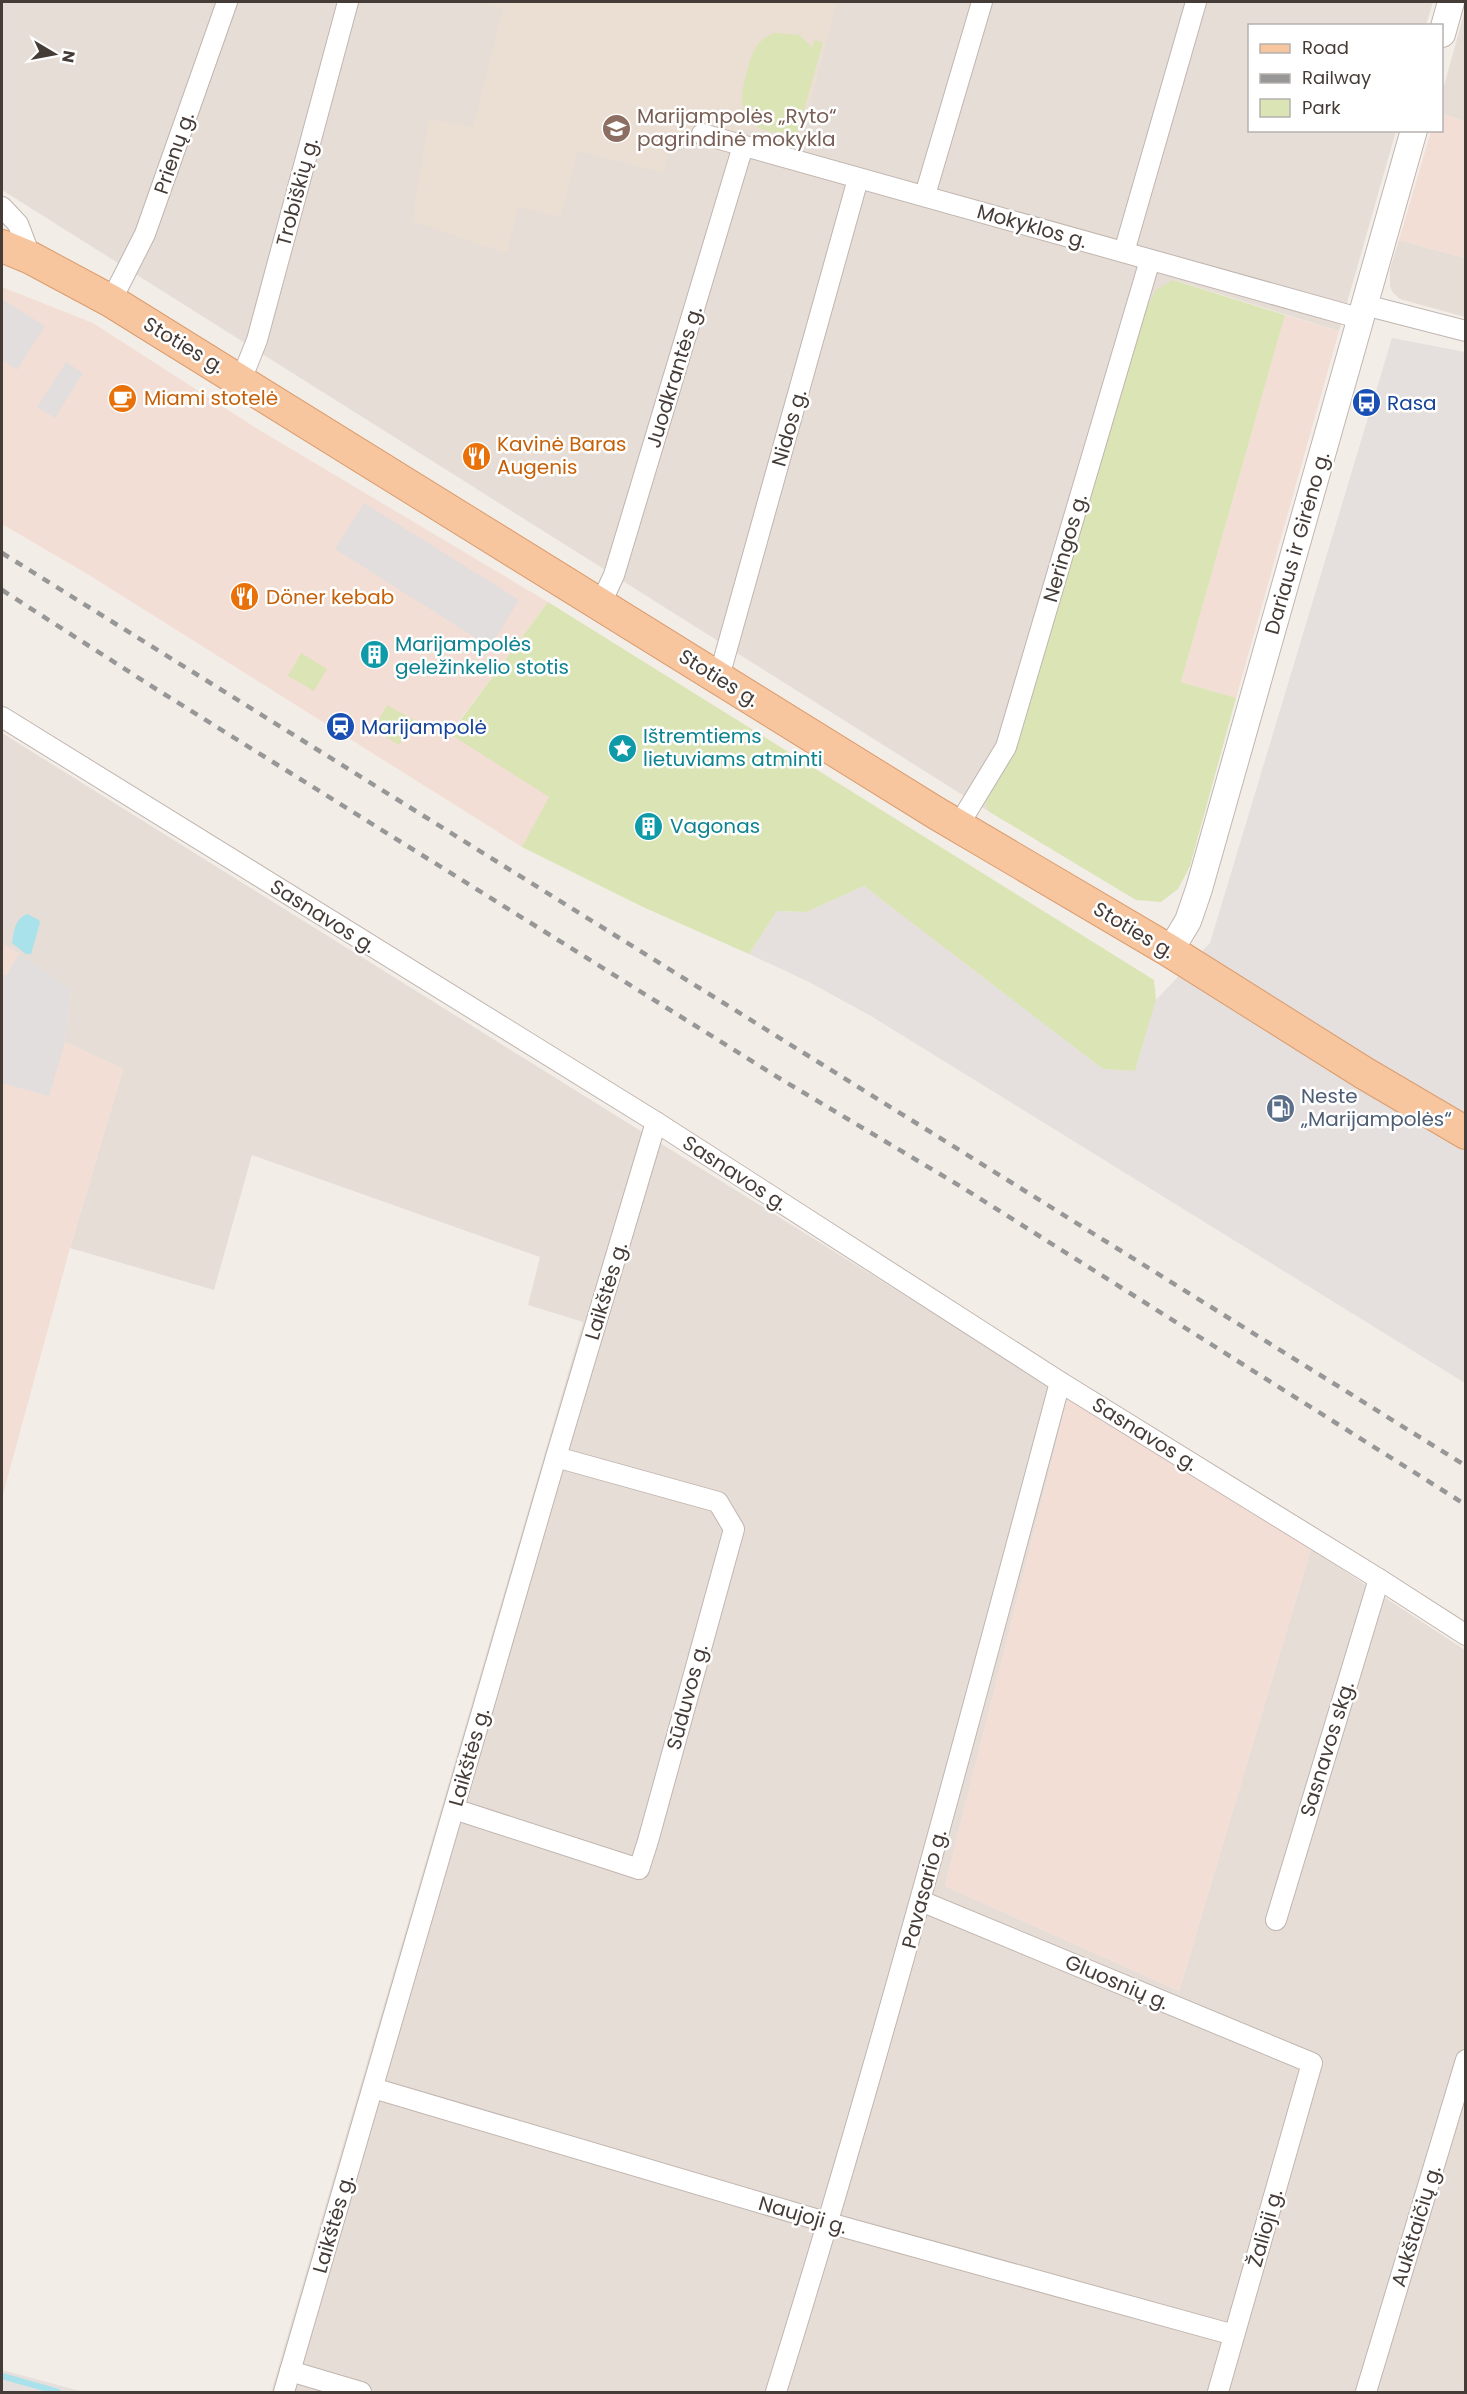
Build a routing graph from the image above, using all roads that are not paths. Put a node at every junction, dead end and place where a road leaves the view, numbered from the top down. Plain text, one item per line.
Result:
1 (227, 2) edge
2 (348, 2) edge
3 (982, 2) edge
4 (1196, 2) edge
5 (1451, 2) edge
6 (1443, 30) edge
7 (1413, 132) edge
8 (702, 134) dead end
9 (743, 146) junction
10 (858, 178) junction
11 (925, 195) junction
12 (2, 207) edge
13 (2, 246) edge
14 (1124, 252) junction
15 (31, 258) junction
16 (1150, 260) junction
17 (111, 301) junction
18 (1363, 312) junction
19 (1466, 331) edge
20 (241, 380) junction
21 (600, 605) junction
22 (719, 677) junction
23 (2, 717) edge
24 (958, 826) junction
25 (1170, 951) junction
26 (656, 1122) junction
27 (1466, 1132) edge
28 (1060, 1382) junction
29 (556, 1457) junction
30 (1379, 1579) junction
31 (1466, 1635) edge
32 (454, 1809) junction
33 (921, 1901) junction
34 (1276, 1920) dead end
35 (1466, 2060) edge
36 (1312, 2063) joint
37 (374, 2088) junction
38 (829, 2223) junction
39 (1234, 2335) junction
40 (290, 2371) junction
41 (284, 2392) edge
42 (360, 2392) edge
43 (777, 2392) edge
44 (1218, 2392) edge
45 (1366, 2392) edge

1 - 17 street, Prienų g.
2 - 20 street, Trobiškių g.
3 - 11 street
4 - 14 street
5 - 6 street
7 - 18 street, Dariaus ir Girėno g.
8 - 9 street, Mokyklos g.
9 - 10 street, Mokyklos g.
9 - 21 street, Juodkrantės g.
10 - 11 street, Mokyklos g.
10 - 22 street, Nidos g.
11 - 14 street, Mokyklos g.
12 - 15 street
13 - 15 main road, Stoties g.
14 - 16 street, Mokyklos g.
15 - 17 main road, Stoties g.
16 - 18 street, Mokyklos g.
16 - 24 street, Neringos g.
17 - 20 main road, Stoties g.
18 - 19 street, Mokyklos g.
18 - 25 street, Dariaus ir Girėno g.
20 - 21 main road, Stoties g.
21 - 22 main road, Stoties g.
22 - 24 main road, Stoties g.
23 - 26 street, Sasnavos g.
24 - 25 main road, Stoties g.
25 - 27 main road, Stoties g.
26 - 28 street, Sasnavos g.
26 - 29 street, Laikštės g.
28 - 30 street, Sasnavos g.
28 - 33 street, Pavasario g.
29 - 32 street, Laikštės g.
29 - 32 street, Sūduvos g.
30 - 31 street, Sasnavos g.
30 - 34 street, Sasnavos skg.
32 - 37 street, Laikštės g.
33 - 36 street, Gluosnių g.
33 - 38 street, Pavasario g.
35 - 45 street, Aukštaičių g.
36 - 39 street, Žalioji g.
37 - 38 street, Naujoji g.
37 - 40 street, Laikštės g.
38 - 39 street, Naujoji g.
38 - 43 street, Pavasario g.
39 - 44 street, Žalioji g.
40 - 41 street, Laikštės g.
40 - 42 street

